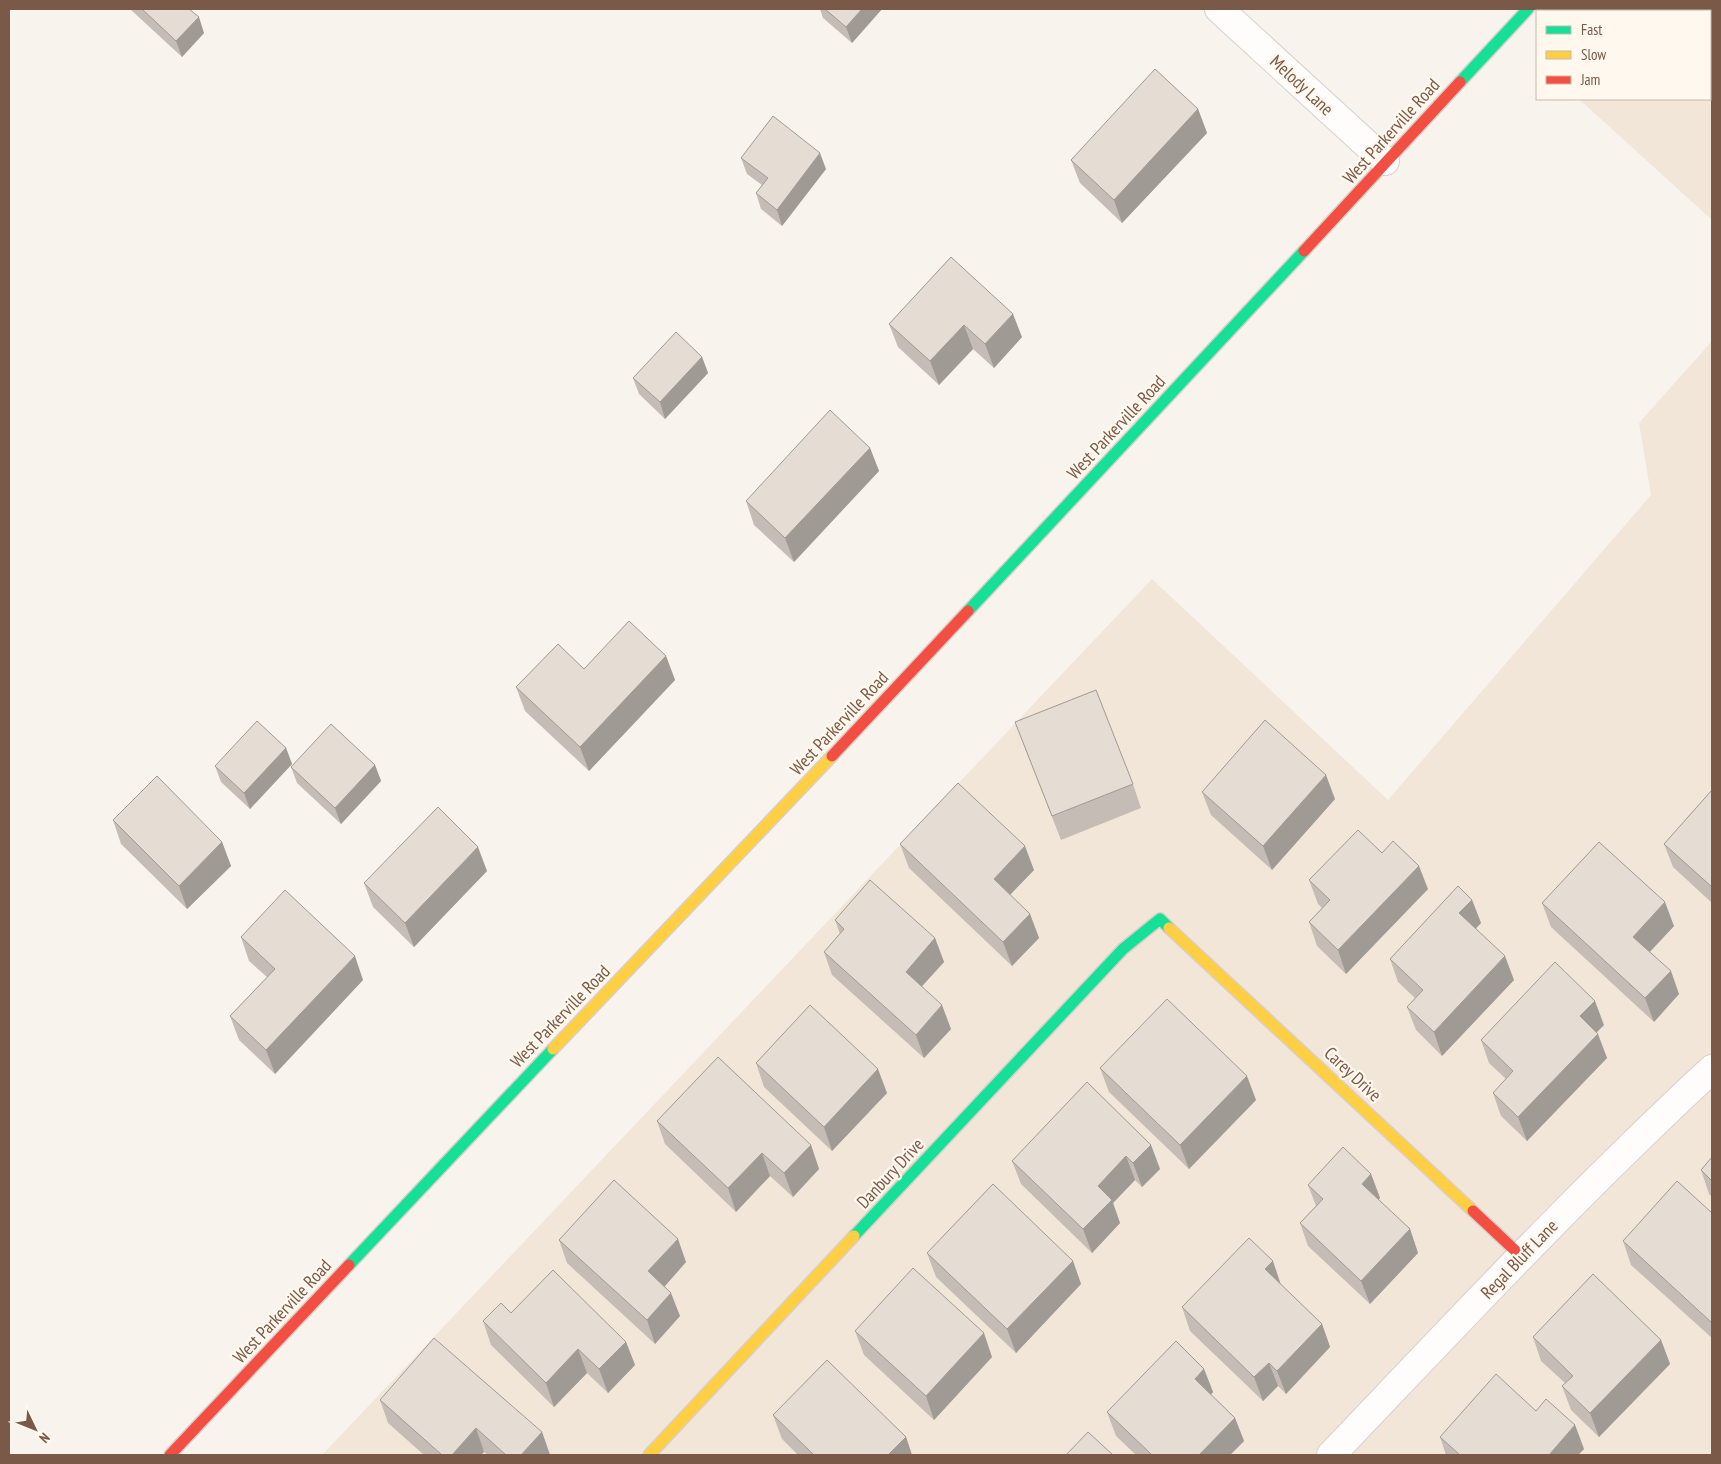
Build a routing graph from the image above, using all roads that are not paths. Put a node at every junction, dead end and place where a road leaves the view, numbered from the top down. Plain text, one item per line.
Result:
1 (1219, 9) edge
2 (1528, 9) edge
3 (1385, 161) junction
4 (1160, 919) joint
5 (1712, 1069) edge
6 (1522, 1256) junction
7 (170, 1455) edge
8 (649, 1455) edge
9 (1331, 1455) edge

1 - 3 street, Melody Lane
2 - 3 main road, West Parkerville Road
3 - 7 main road, West Parkerville Road
4 - 6 main road, Carey Drive
4 - 8 main road, Danbury Drive
5 - 6 street, Regal Bluff Lane
6 - 9 street, Regal Bluff Lane

